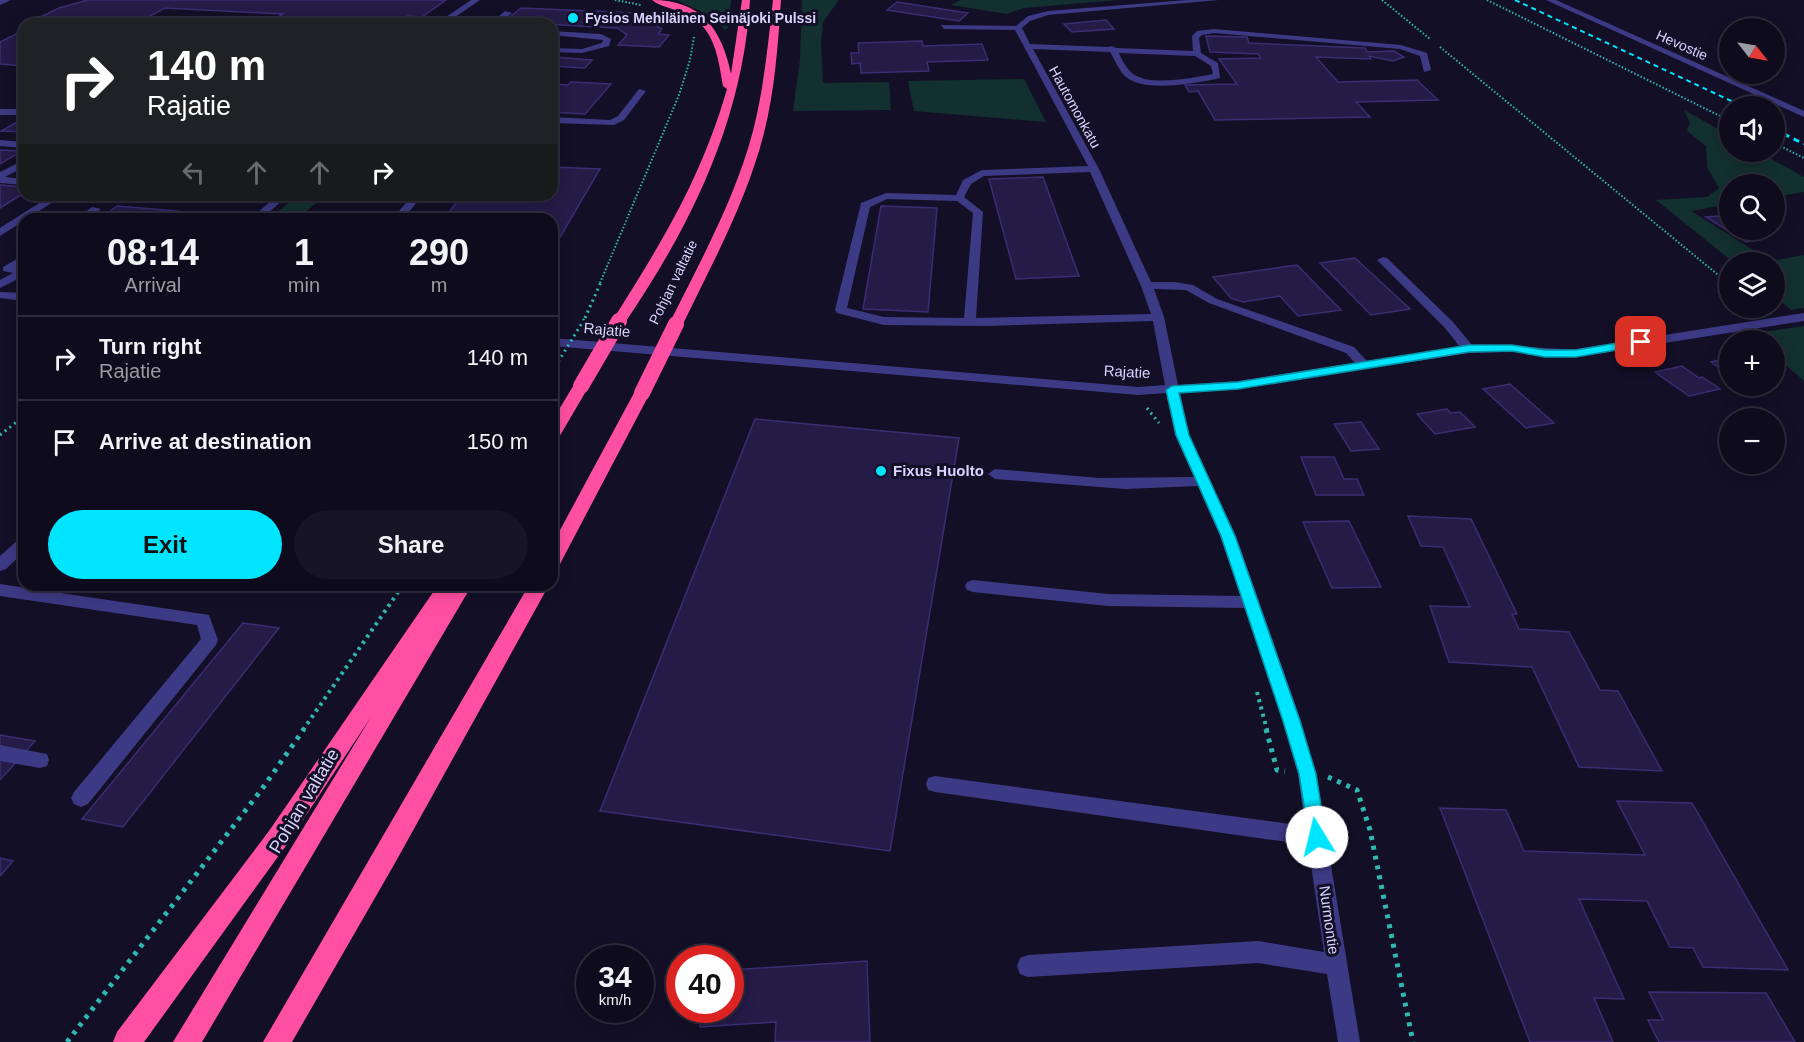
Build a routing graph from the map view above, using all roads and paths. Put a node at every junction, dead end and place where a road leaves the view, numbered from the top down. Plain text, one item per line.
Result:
1 (7, 0) edge
2 (476, 0) edge
3 (615, 0) edge
4 (656, 0) edge
5 (746, 0) edge
6 (777, 0) edge
7 (1215, 0) edge
8 (1382, 0) edge
9 (1487, 0) edge
10 (1550, 0) edge
11 (0, 3) edge
12 (643, 6) dead end
13 (508, 13) dead end
14 (449, 18) edge
15 (502, 18) edge
16 (944, 27) dead end
17 (691, 28) dead end
18 (1018, 28) junction
19 (558, 33) edge
20 (1026, 46) junction
21 (1112, 48) junction
22 (558, 50) edge
23 (1197, 54) junction
24 (1427, 70) dead end
25 (642, 92) dead end
26 (730, 96) junction
27 (0, 112) edge
28 (18, 112) edge
29 (1804, 114) edge
30 (1719, 116) edge
31 (558, 120) edge
32 (0, 143) edge
33 (18, 144) edge
34 (1785, 148) edge
35 (1804, 158) edge
36 (18, 167) edge
37 (1094, 169) junction
38 (0, 178) edge
39 (18, 181) edge
40 (959, 198) junction
41 (49, 201) edge
42 (277, 201) edge
43 (413, 201) edge
44 (96, 210) dead end
45 (31, 213) edge
46 (91, 213) edge
47 (262, 213) edge
48 (402, 213) edge
49 (18, 221) edge
50 (0, 233) edge
51 (1383, 260) dead end
52 (18, 262) edge
53 (18, 270) edge
54 (18, 274) edge
55 (1719, 276) edge
56 (0, 285) edge
57 (1147, 286) junction
58 (0, 295) edge
59 (18, 296) edge
60 (1158, 317) junction
61 (1804, 317) edge
62 (970, 322) junction
63 (558, 343) edge
64 (1469, 349) junction
65 (558, 362) edge
66 (1365, 367) junction
67 (581, 386) junction
68 (1172, 390) junction
69 (18, 421) edge
70 (558, 421) edge
71 (558, 425) edge
72 (0, 435) edge
73 (995, 474) dead end
74 (1203, 481) junction
75 (18, 548) edge
76 (558, 551) edge
77 (0, 565) edge
78 (974, 586) dead end
79 (0, 590) edge
80 (399, 591) edge
81 (444, 591) edge
82 (458, 591) edge
83 (536, 591) edge
84 (1252, 602) junction
85 (0, 753) edge
86 (40, 760) dead end
87 (935, 784) dead end
88 (81, 798) dead end
89 (1317, 837) junction
90 (1335, 964) junction
91 (1028, 966) dead end
92 (67, 1042) edge
93 (127, 1042) edge
94 (187, 1042) edge
95 (277, 1042) edge
96 (1348, 1042) edge

1 - 11 street
2 - 14 street
3 - 12 path
4 - 26 highway
5 - 26 highway, Pohjan valtatie
6 - 76 highway, Pohjan valtatie, bridge
7 - 18 street
8 - 55 path
9 - 30 path
10 - 29 street, Hevostie
13 - 15 street
16 - 18 street
17 - 65 path, bridge
18 - 20 street, Hautomonkatu
19 - 22 street
20 - 21 street
20 - 37 street, Hautomonkatu
21 - 23 street
21 - 23 street
23 - 24 street
25 - 31 street
26 - 67 highway, Pohjan valtatie, bridge
27 - 28 street
32 - 33 street
34 - 35 path
36 - 38 street
37 - 40 street
37 - 57 street, Hautomonkatu
38 - 39 street
40 - 62 street
40 - 62 street
41 - 45 street
42 - 47 street
43 - 48 street
44 - 46 street
49 - 50 street
51 - 64 street
52 - 53 street
54 - 56 street
57 - 60 street, Hautomonkatu
57 - 66 street
58 - 59 street
60 - 62 street
60 - 68 street, Hautomonkatu
61 - 64 street, Rajatie
63 - 68 street, Rajatie
64 - 66 street, Rajatie
66 - 68 street, Rajatie
67 - 70 highway
67 - 71 highway, Pohjan valtatie
68 - 74 street, Nurmontie
69 - 72 path
73 - 74 street
74 - 84 street, Nurmontie
75 - 77 street
78 - 84 street
79 - 88 street
80 - 92 path
81 - 93 highway
82 - 94 highway, Pohjan valtatie
83 - 95 highway
84 - 89 street, Nurmontie
85 - 86 street
87 - 89 street
89 - 90 street, Nurmontie
90 - 91 street
90 - 96 street, Nurmontie

